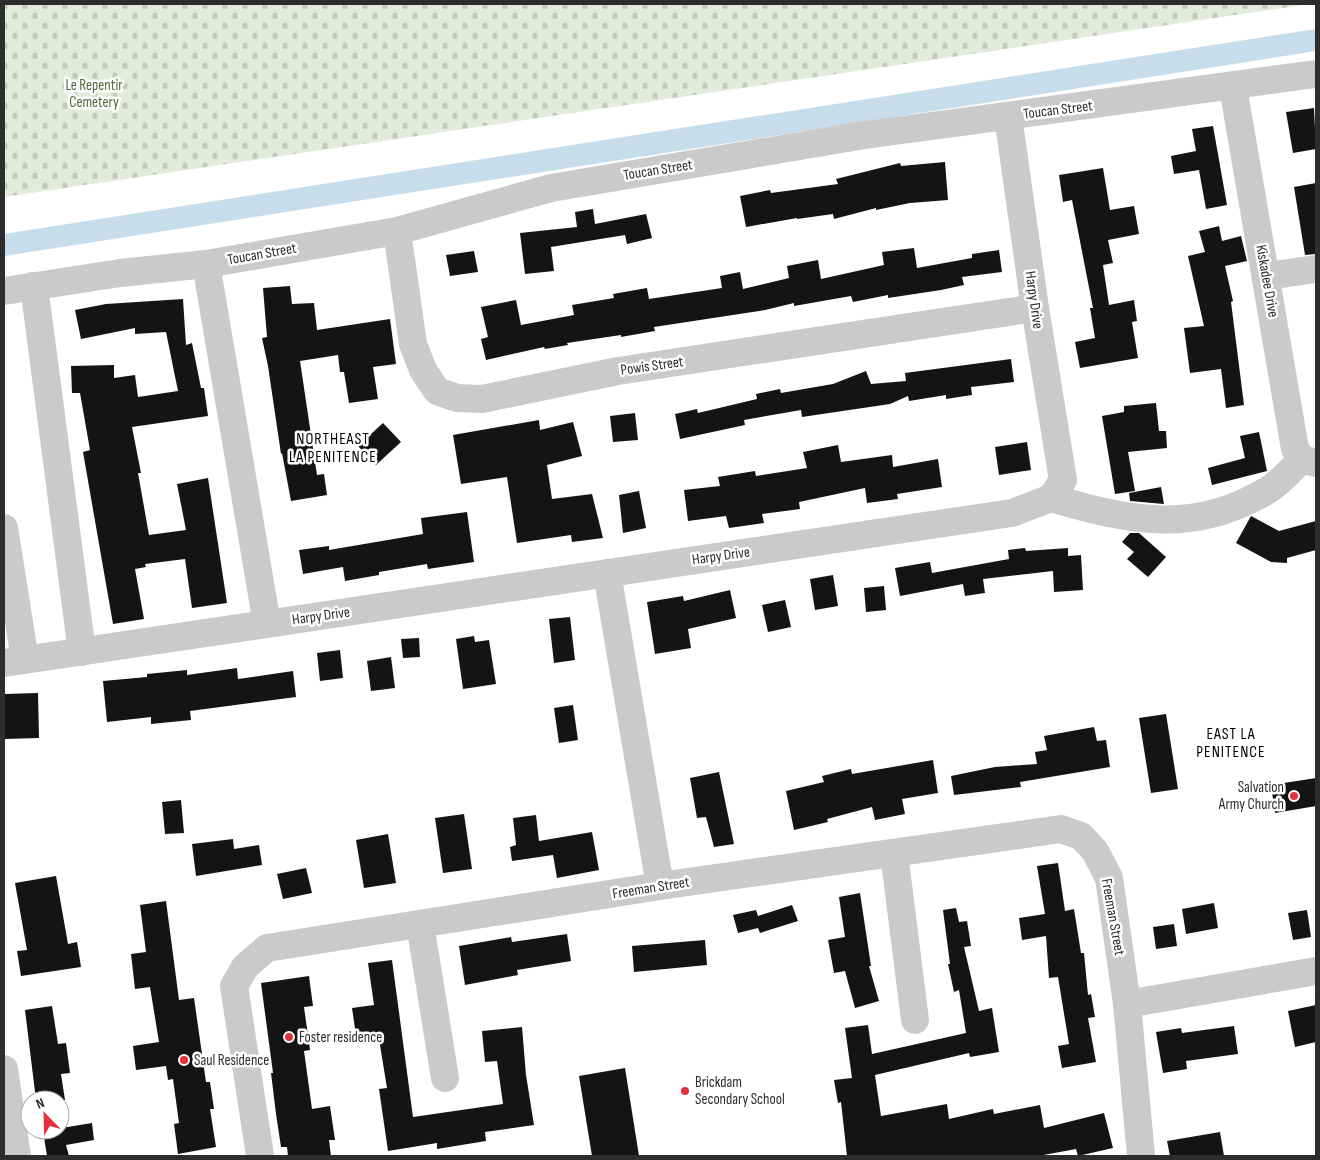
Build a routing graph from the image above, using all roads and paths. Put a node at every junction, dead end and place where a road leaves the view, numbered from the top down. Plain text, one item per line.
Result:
1 (1316, 74) edge
2 (1234, 87) junction
3 (1008, 116) junction
4 (398, 231) junction
5 (206, 264) junction
6 (1316, 269) edge
7 (1266, 276) junction
8 (34, 286) junction
9 (4, 291) edge
10 (1035, 308) junction
11 (1309, 461) edge
12 (1052, 498) junction
13 (4, 528) edge
14 (607, 573) junction
15 (267, 624) junction
16 (82, 652) junction
17 (14, 661) edge
18 (894, 853) junction
19 (660, 886) junction
20 (420, 924) junction
21 (1316, 971) edge
22 (1128, 1004) junction
23 (915, 1020) dead end
24 (4, 1068) edge
25 (445, 1078) dead end
26 (17, 1156) edge
27 (260, 1156) edge
28 (1141, 1156) edge

1 - 2 street, Toucan Street
2 - 3 street, Toucan Street
2 - 7 street, Kiskadee Drive
3 - 4 street, Toucan Street
3 - 10 street, Harpy Drive
4 - 5 street, Toucan Street
4 - 10 street, Powis Street
5 - 8 street, Toucan Street
5 - 15 street
6 - 7 street
7 - 11 street, Kiskadee Drive
8 - 9 street, Toucan Street
8 - 16 street
10 - 12 street, Harpy Drive
11 - 12 street
12 - 14 street, Harpy Drive
13 - 17 street
14 - 15 street, Harpy Drive
14 - 19 street
15 - 16 street, Harpy Drive
16 - 17 street, Harpy Drive
18 - 19 street, Freeman Street
18 - 22 street, Freeman Street
18 - 23 street
19 - 20 street, Freeman Street
20 - 25 street
20 - 27 street, Freeman Street
21 - 22 street
22 - 28 street, Freeman Street
24 - 26 street

